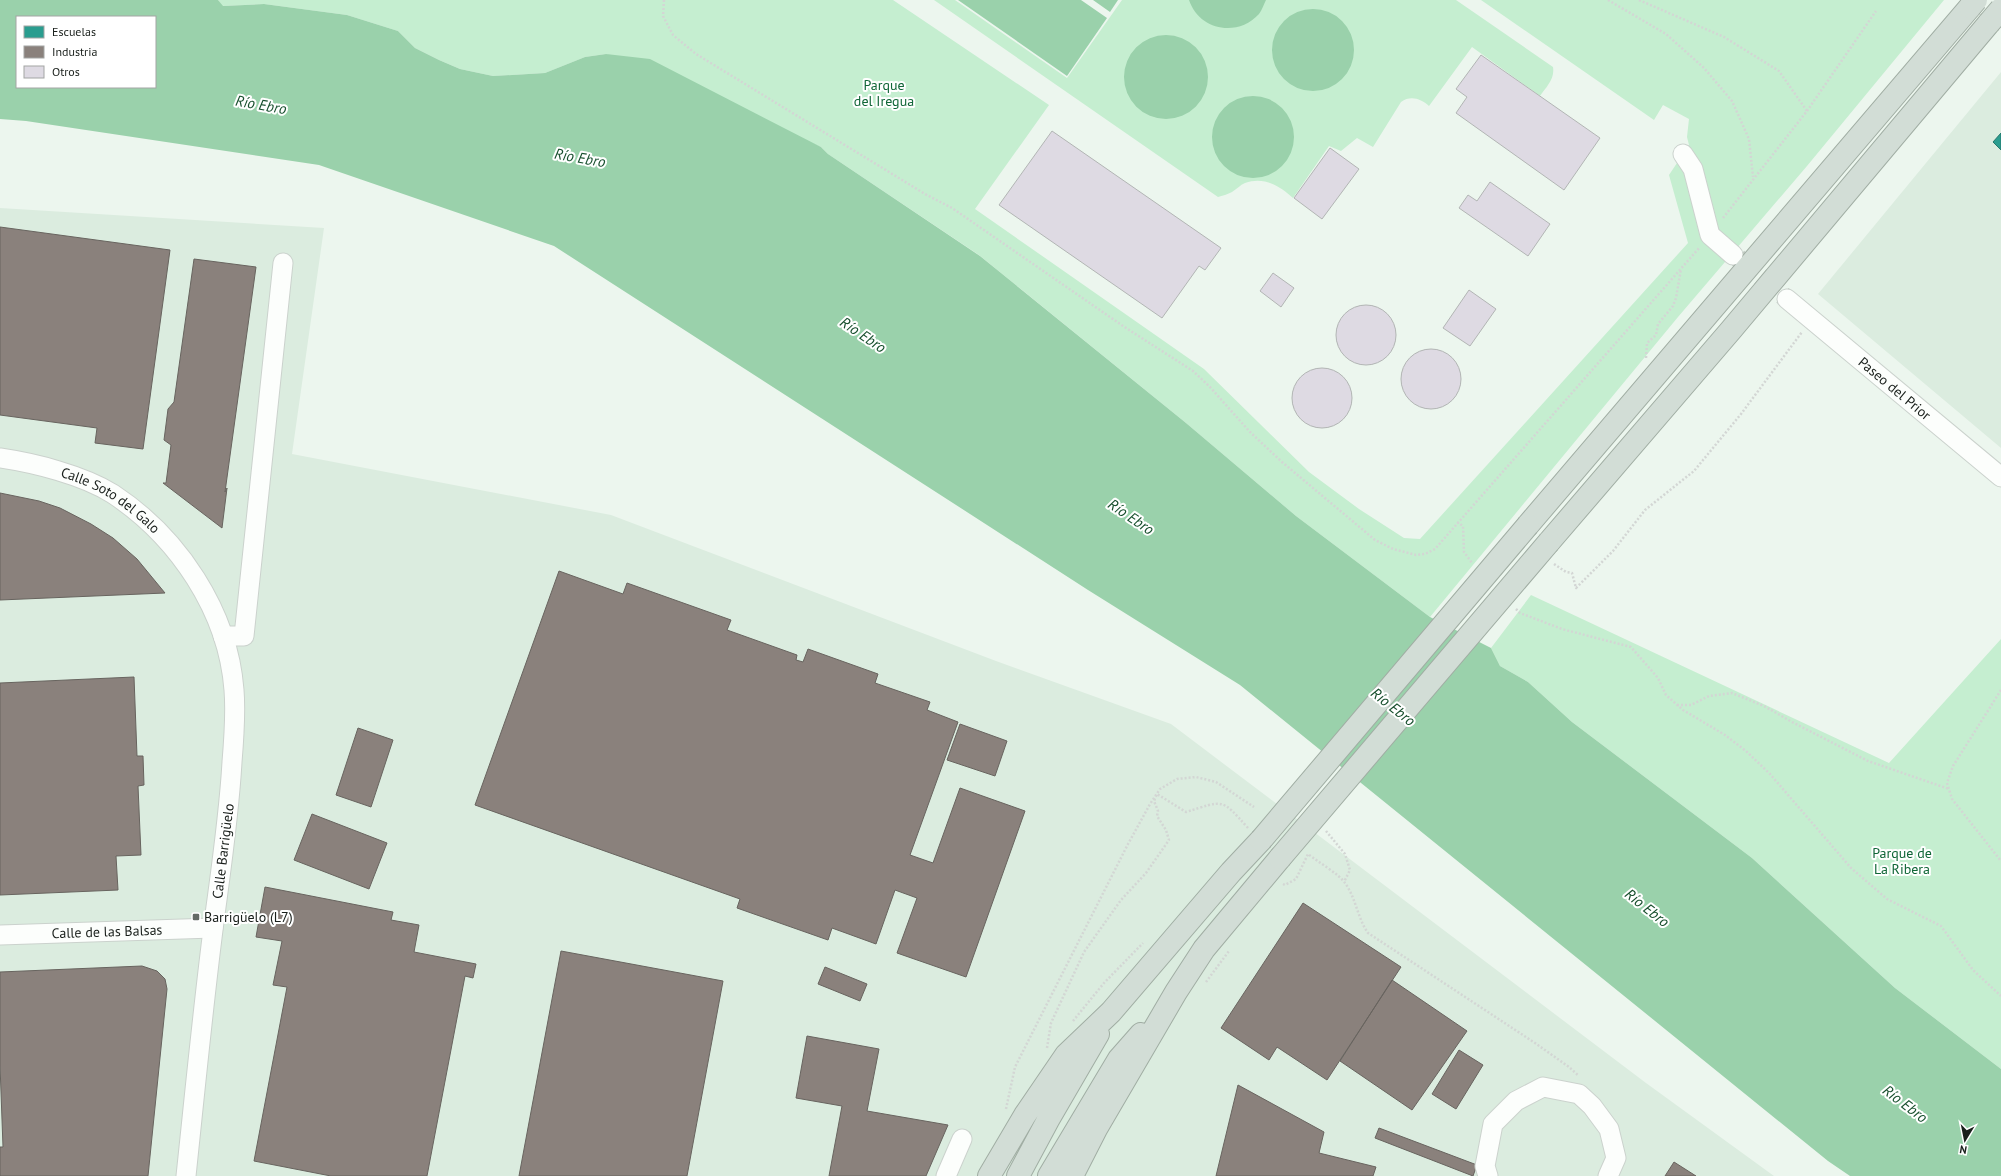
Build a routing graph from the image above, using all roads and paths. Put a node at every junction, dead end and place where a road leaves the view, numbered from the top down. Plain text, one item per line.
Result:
1 (664, 0) edge
2 (1608, 0) edge
3 (1639, 0) edge
4 (1973, 3) edge
5 (1876, 11) dead end
6 (1995, 16) edge
7 (1807, 111) junction
8 (1683, 154) dead end
9 (1753, 177) junction
10 (1710, 235) junction
11 (1733, 255) tunnel mouth
12 (283, 263) dead end
13 (1787, 299) tunnel mouth
14 (1803, 330) dead end
15 (0, 458) edge
16 (2001, 477) edge
17 (1457, 522) junction
18 (1550, 552) junction
19 (1477, 568) dead end
20 (197, 580) joint
21 (1514, 606) dead end
22 (223, 636) junction
23 (2001, 690) edge
24 (1678, 705) junction
25 (1949, 789) junction
26 (1157, 794) junction
27 (1254, 807) dead end
28 (1314, 817) junction
29 (1256, 836) junction
30 (2001, 861) edge
31 (1278, 881) dead end
32 (1344, 882) junction
33 (213, 928) junction
34 (0, 935) edge
35 (1176, 992) junction
36 (2001, 996) edge
37 (1111, 1012) junction
38 (1047, 1053) dead end
39 (1579, 1094) junction
40 (1006, 1111) dead end
41 (962, 1139) dead end
42 (186, 1176) edge
43 (946, 1176) edge
44 (989, 1176) edge
45 (1018, 1176) edge
46 (1049, 1176) edge
47 (1072, 1176) edge
48 (1488, 1176) edge
49 (1608, 1176) edge

1 - 17 path
2 - 9 path
3 - 7 path
4 - 29 highway, bridge
5 - 7 path
6 - 18 highway
7 - 9 path
8 - 10 street
9 - 10 path
10 - 11 street
10 - 17 path
12 - 22 street
13 - 16 street, Paseo del Prior
14 - 18 path
15 - 20 street, Calle Soto del Galo
17 - 19 path
18 - 28 highway, bridge
20 - 22 street, Calle Barrigüelo
21 - 24 path
22 - 33 street, Calle Barrigüelo
23 - 25 path
24 - 25 path
24 - 36 path
25 - 30 path
26 - 27 path
26 - 29 path
26 - 38 path
26 - 40 path
28 - 32 path
28 - 35 highway, bridge
29 - 37 highway
31 - 32 path
32 - 39 path
33 - 34 street, Calle de las Balsas
33 - 42 street, Calle Barrigüelo
35 - 46 highway
35 - 47 highway
37 - 44 highway
37 - 45 highway
39 - 48 street
39 - 49 street
41 - 43 street

